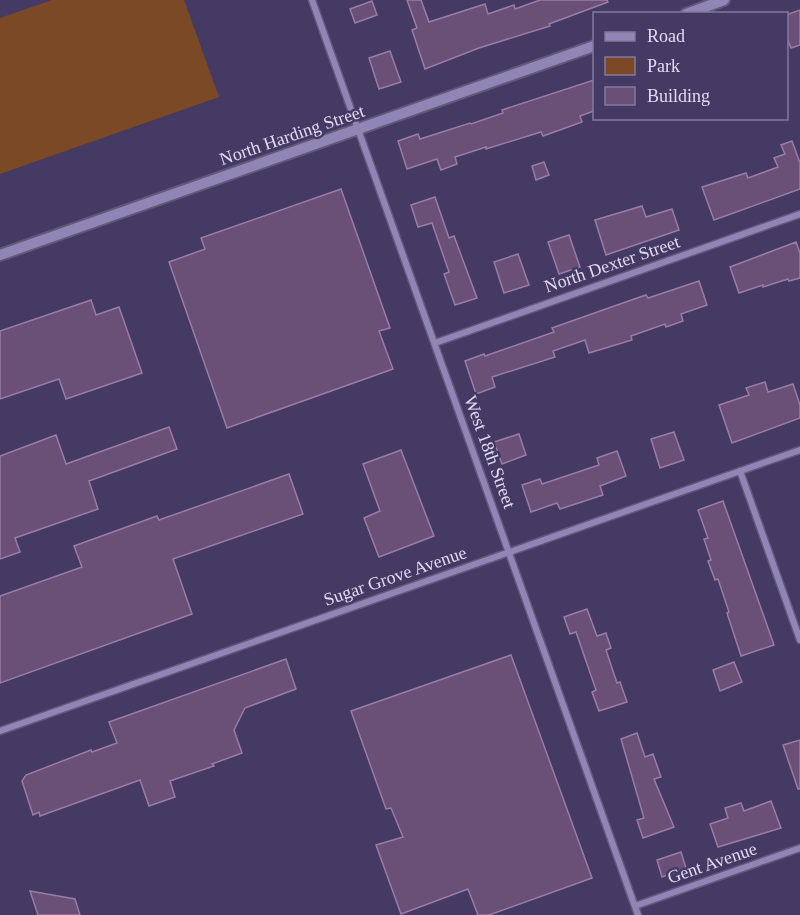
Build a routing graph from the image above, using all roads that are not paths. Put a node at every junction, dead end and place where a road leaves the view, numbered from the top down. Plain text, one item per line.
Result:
1 (312, 0) edge
2 (724, 0) edge
3 (691, 12) edge
4 (593, 46) edge
5 (359, 129) junction
6 (800, 214) edge
7 (0, 255) edge
8 (435, 343) junction
9 (800, 450) edge
10 (740, 471) junction
11 (509, 552) junction
12 (800, 640) edge
13 (0, 731) edge
14 (800, 848) edge
15 (635, 906) junction
16 (638, 915) edge

1 - 5 street, West 18th Street
2 - 3 street
4 - 5 street, North Harding Street
5 - 7 street, North Harding Street
5 - 8 street, West 18th Street
6 - 8 street, North Dexter Street
8 - 11 street, West 18th Street
9 - 10 street, Sugar Grove Avenue
10 - 11 street, Sugar Grove Avenue
10 - 12 street
11 - 13 street, Sugar Grove Avenue
11 - 15 street, West 18th Street
14 - 15 street, Gent Avenue
15 - 16 street, West 18th Street

